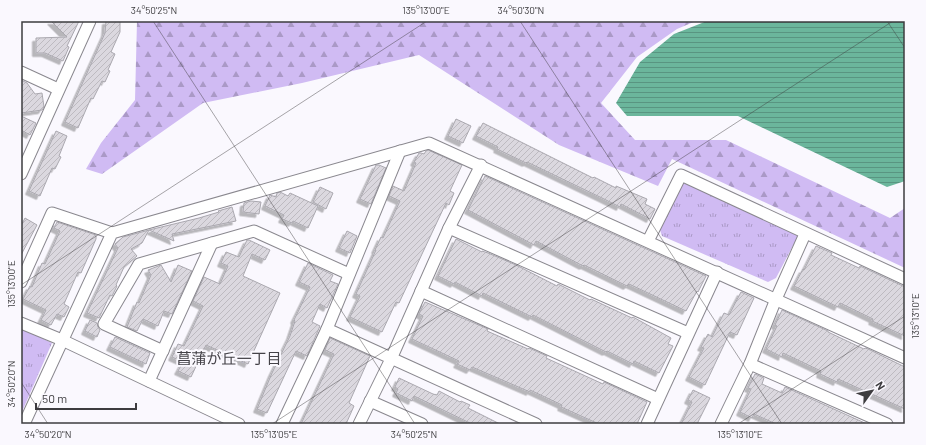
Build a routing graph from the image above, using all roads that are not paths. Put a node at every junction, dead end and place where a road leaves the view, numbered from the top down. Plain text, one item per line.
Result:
1 (90, 21) edge
2 (21, 72) edge
3 (58, 89) junction
4 (400, 151) junction
5 (23, 162) edge
6 (481, 165) junction
7 (21, 174) edge
8 (449, 228) junction
9 (112, 233) junction
10 (805, 234) junction
11 (648, 241) junction
12 (212, 243) junction
13 (717, 272) junction
14 (349, 274) junction
15 (905, 279) edge
16 (21, 282) edge
17 (421, 291) junction
18 (776, 300) junction
19 (21, 323) edge
20 (327, 329) junction
21 (688, 333) junction
22 (62, 340) junction
23 (163, 351) junction
24 (905, 358) edge
25 (391, 359) junction
26 (750, 364) junction
27 (149, 381) junction
28 (658, 399) junction
29 (370, 401) junction
30 (24, 424) edge
31 (239, 424) edge
32 (282, 424) edge
33 (359, 424) edge
34 (422, 424) edge
35 (536, 424) edge
36 (647, 424) edge
37 (721, 424) edge
38 (887, 424) edge

1 - 3 street
2 - 3 street
3 - 5 street
4 - 6 street
4 - 9 street
4 - 14 street
5 - 7 street
6 - 8 street
6 - 11 street
8 - 17 street
8 - 21 street
9 - 16 street
9 - 22 street
10 - 11 street
10 - 15 street
10 - 18 street
11 - 13 street
12 - 14 street
12 - 23 street
12 - 23 street
13 - 18 street
13 - 21 street
14 - 20 street
17 - 25 street
17 - 28 street
18 - 24 street
18 - 26 street
19 - 22 street
20 - 25 street
20 - 32 street
21 - 28 street
22 - 27 street
22 - 30 street
23 - 27 street
25 - 29 street
25 - 35 street
26 - 37 street
26 - 38 street
27 - 31 street
28 - 36 street
29 - 33 street
29 - 34 street

